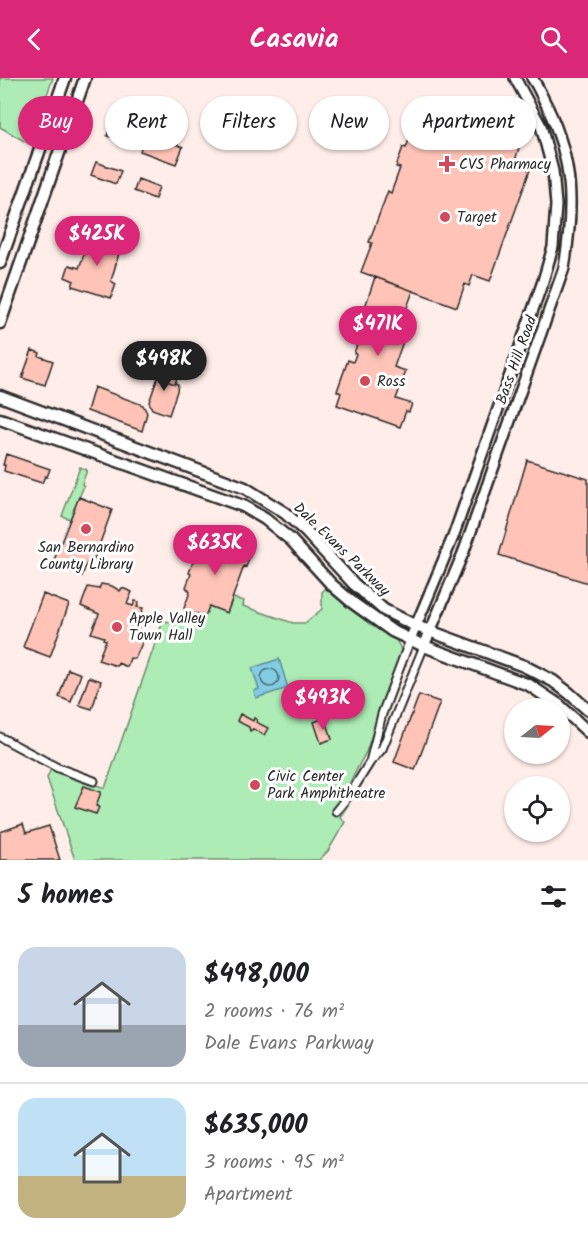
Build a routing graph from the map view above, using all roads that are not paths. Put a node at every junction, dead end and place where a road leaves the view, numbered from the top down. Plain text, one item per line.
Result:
1 (65, 78) edge
2 (85, 78) edge
3 (515, 78) edge
4 (532, 78) edge
5 (0, 263) edge
6 (0, 323) edge
7 (0, 396) edge
8 (0, 419) edge
9 (416, 627) junction
10 (430, 632) junction
11 (410, 640) junction
12 (424, 646) junction
13 (588, 711) edge
14 (588, 732) edge
15 (0, 737) edge
16 (369, 762) junction
17 (94, 781) dead end
18 (336, 811) dead end

1 - 5 main road
2 - 6 main road
3 - 9 main road, Bass Hill Road
4 - 10 main road, Bass Hill Road
7 - 9 main road, Dale Evans Parkway
8 - 11 main road, Dale Evans Parkway
9 - 10 main road, Dale Evans Parkway
9 - 11 main road, Bass Hill Road
10 - 12 main road, Bass Hill Road
10 - 13 main road, Dale Evans Parkway
11 - 12 main road, Dale Evans Parkway
11 - 16 street
12 - 14 main road, Dale Evans Parkway
12 - 16 street
15 - 17 street
16 - 18 street

